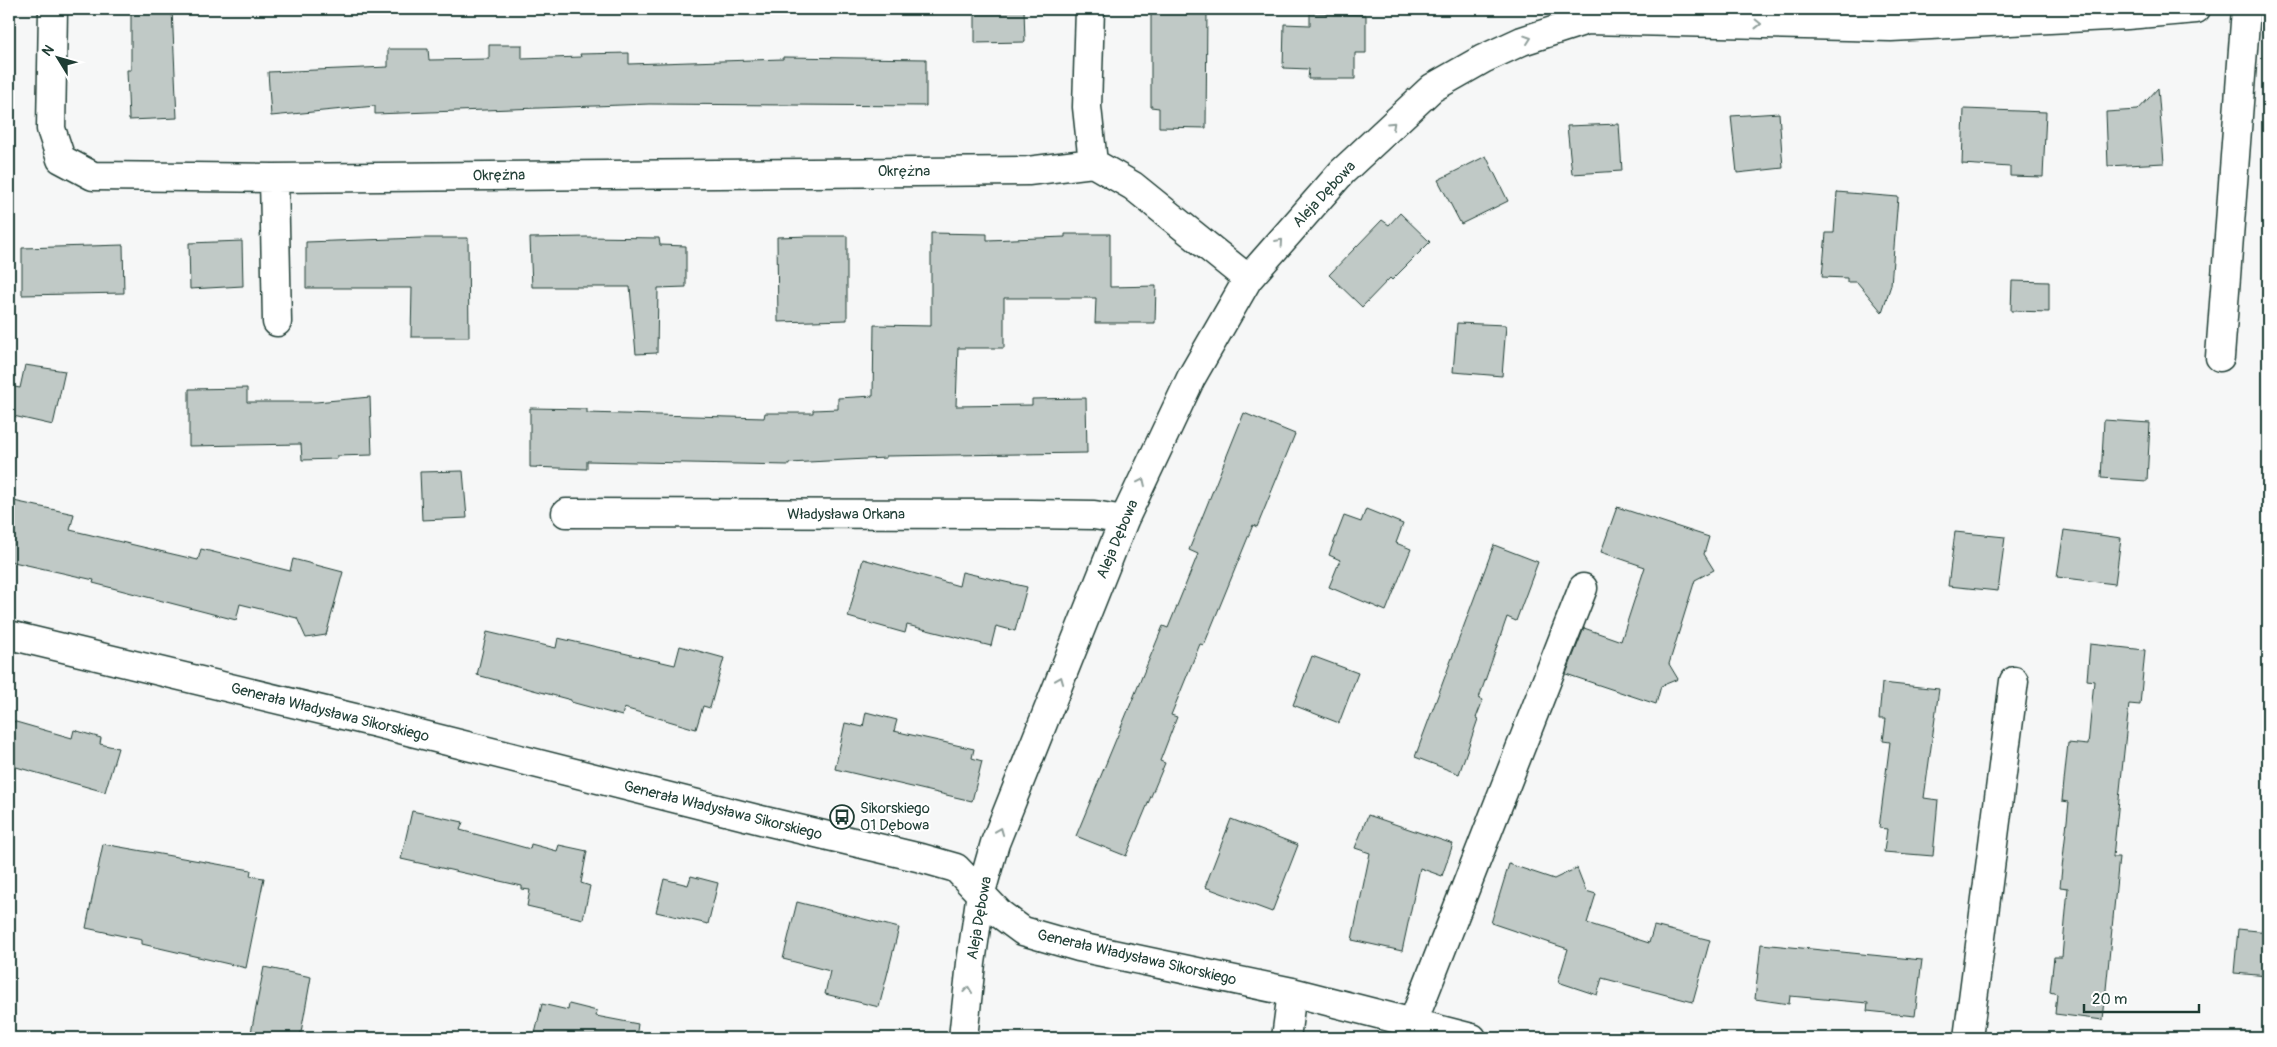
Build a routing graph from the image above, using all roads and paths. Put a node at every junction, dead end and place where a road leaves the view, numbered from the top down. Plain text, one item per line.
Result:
1 (53, 9) edge
2 (1090, 9) edge
3 (2196, 9) edge
4 (2246, 9) edge
5 (1891, 18) edge
6 (1093, 164) junction
7 (274, 178) junction
8 (1248, 279) junction
9 (277, 322) dead end
10 (2220, 357) dead end
11 (566, 513) dead end
12 (1124, 520) junction
13 (1583, 588) dead end
14 (9, 635) edge
15 (2014, 681) dead end
16 (981, 892) junction
17 (1292, 992) junction
18 (1413, 1022) junction
19 (963, 1038) edge
20 (1286, 1038) edge
21 (1472, 1038) edge
22 (1968, 1038) edge

1 - 7 street, Okrężna
2 - 6 street
3 - 5 street, Aleja Dębowa
4 - 10 street
8 -> 5 street, Aleja Dębowa
6 - 7 street, Okrężna
6 - 8 street
7 - 9 street
12 -> 8 street, Aleja Dębowa
11 - 12 street, Władysława Orkana
16 -> 12 street, Aleja Dębowa
13 - 18 street
14 - 16 street, Generała Władysława Sikorskiego
15 - 22 street
16 - 17 street, Generała Władysława Sikorskiego
19 -> 16 street, Aleja Dębowa
17 - 18 street, Generała Władysława Sikorskiego
17 - 20 street
18 - 21 street, Generała Władysława Sikorskiego

